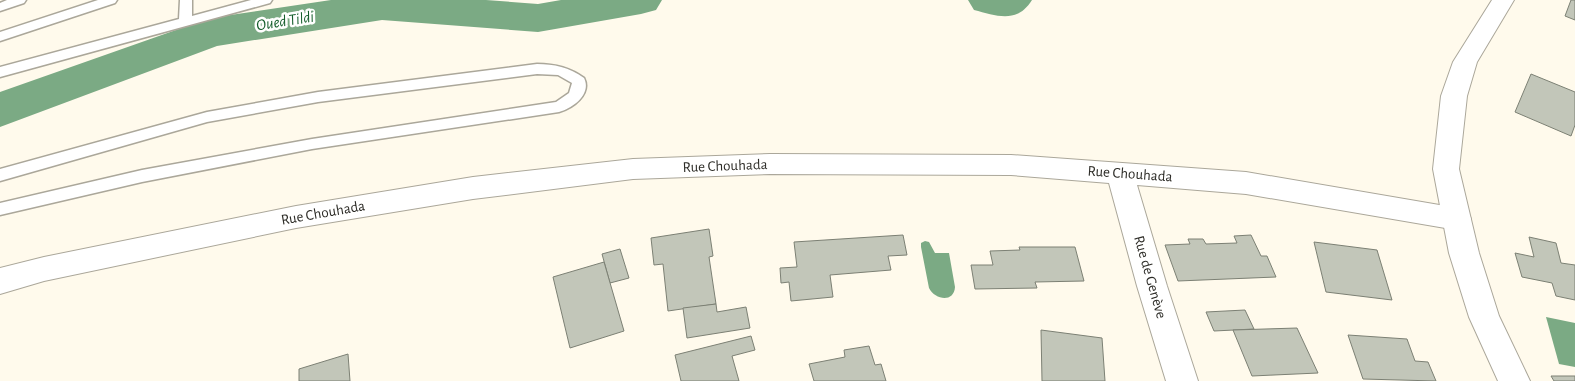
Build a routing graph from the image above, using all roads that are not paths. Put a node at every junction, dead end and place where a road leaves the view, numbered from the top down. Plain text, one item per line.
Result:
1 (20, 0) edge
2 (111, 0) edge
3 (186, 0) edge
4 (266, 0) edge
5 (1503, 0) edge
6 (0, 7) edge
7 (185, 21) junction
8 (0, 37) edge
9 (0, 72) edge
10 (1120, 173) junction
11 (0, 174) edge
12 (0, 209) edge
13 (1457, 219) junction
14 (0, 281) edge
15 (1182, 381) edge
16 (1514, 381) edge

1 - 6 lane
2 - 8 lane
3 - 7 lane
4 - 7 lane
5 - 13 street
7 - 9 lane
10 - 13 street, Rue Chouhada
10 - 14 street, Rue Chouhada
10 - 15 street, Rue de Genève
11 - 12 lane
13 - 16 street

